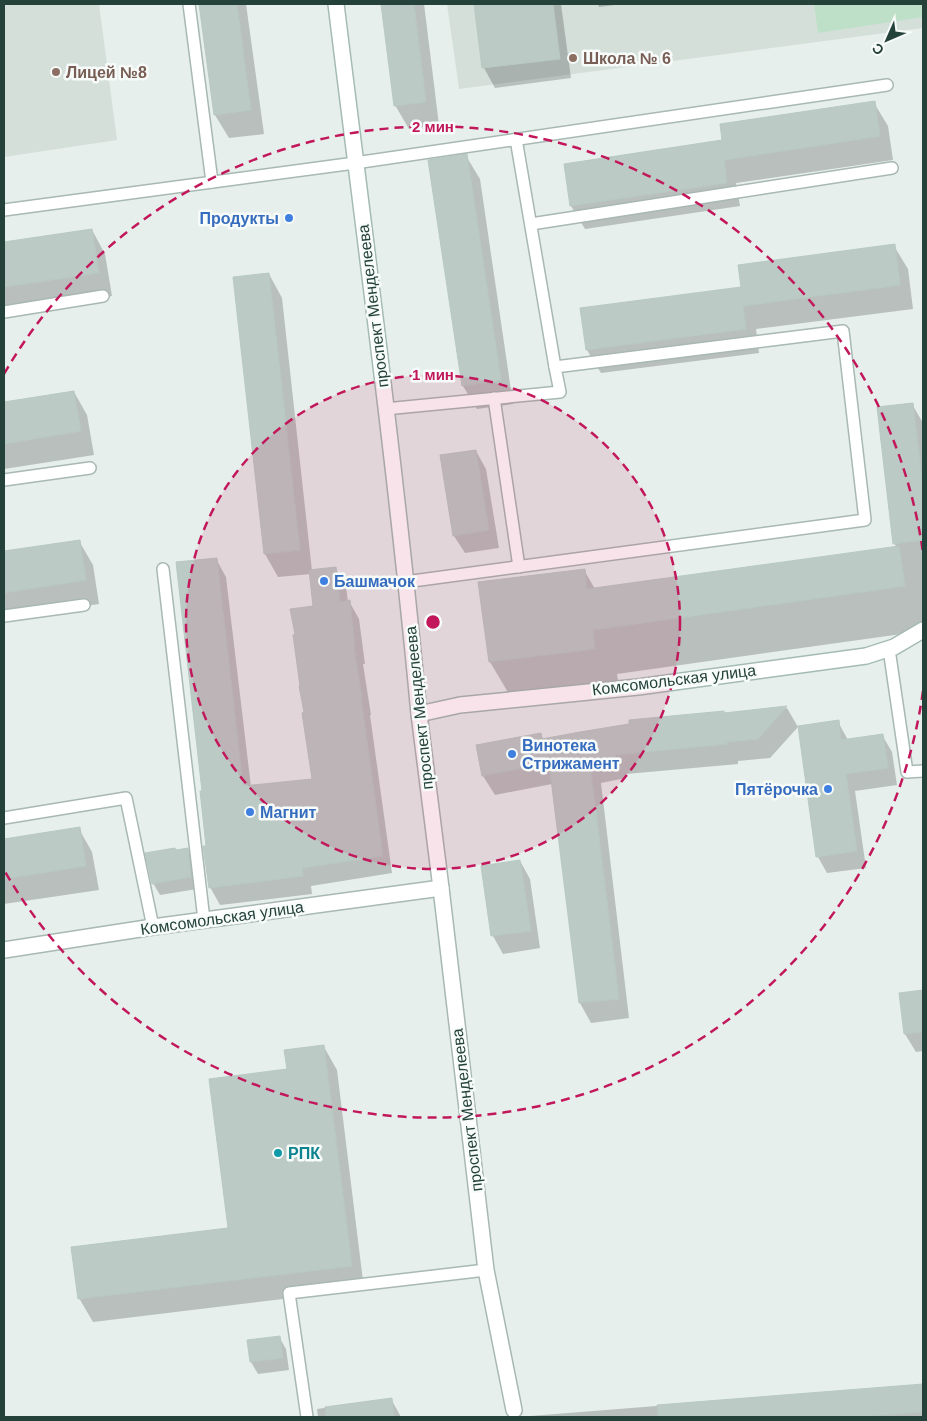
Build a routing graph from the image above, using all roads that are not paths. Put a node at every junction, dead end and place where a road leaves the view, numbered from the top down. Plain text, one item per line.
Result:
1 (188, 4) edge
2 (336, 4) edge
3 (887, 85) dead end
4 (516, 139) junction
5 (355, 163) junction
6 (892, 168) dead end
7 (212, 182) junction
8 (4, 210) edge
9 (531, 224) junction
10 (103, 296) dead end
11 (4, 312) edge
12 (555, 367) junction
13 (494, 398) junction
14 (385, 409) junction
15 (90, 468) dead end
16 (4, 480) edge
17 (519, 567) junction
18 (163, 569) dead end
19 (405, 582) junction
20 (84, 605) dead end
21 (4, 616) edge
22 (923, 630) edge
23 (888, 649) junction
24 (419, 714) junction
25 (923, 771) edge
26 (4, 818) edge
27 (441, 888) junction
28 (204, 920) junction
29 (153, 927) junction
30 (4, 950) edge
31 (486, 1270) junction
32 (515, 1414) edge
33 (307, 1417) edge

1 - 7 lane
2 - 5 street, проспект Менделеева
3 - 4 lane
4 - 5 lane
4 - 9 lane
5 - 7 lane
5 - 14 street, проспект Менделеева
6 - 9 lane
7 - 8 lane
9 - 12 lane
10 - 11 lane
12 - 13 lane
12 - 17 lane
13 - 14 lane
13 - 17 lane
14 - 19 street, проспект Менделеева
15 - 16 lane
17 - 19 lane
18 - 28 lane
19 - 24 street, проспект Менделеева
20 - 21 lane
22 - 23 street, Комсомольская улица
23 - 24 street, Комсомольская улица
23 - 25 lane
24 - 27 street, проспект Менделеева
26 - 29 lane
27 - 28 street, Комсомольская улица
27 - 31 street, проспект Менделеева
28 - 29 street, Комсомольская улица
29 - 30 street, Комсомольская улица
31 - 32 street, проспект Менделеева
31 - 33 lane

